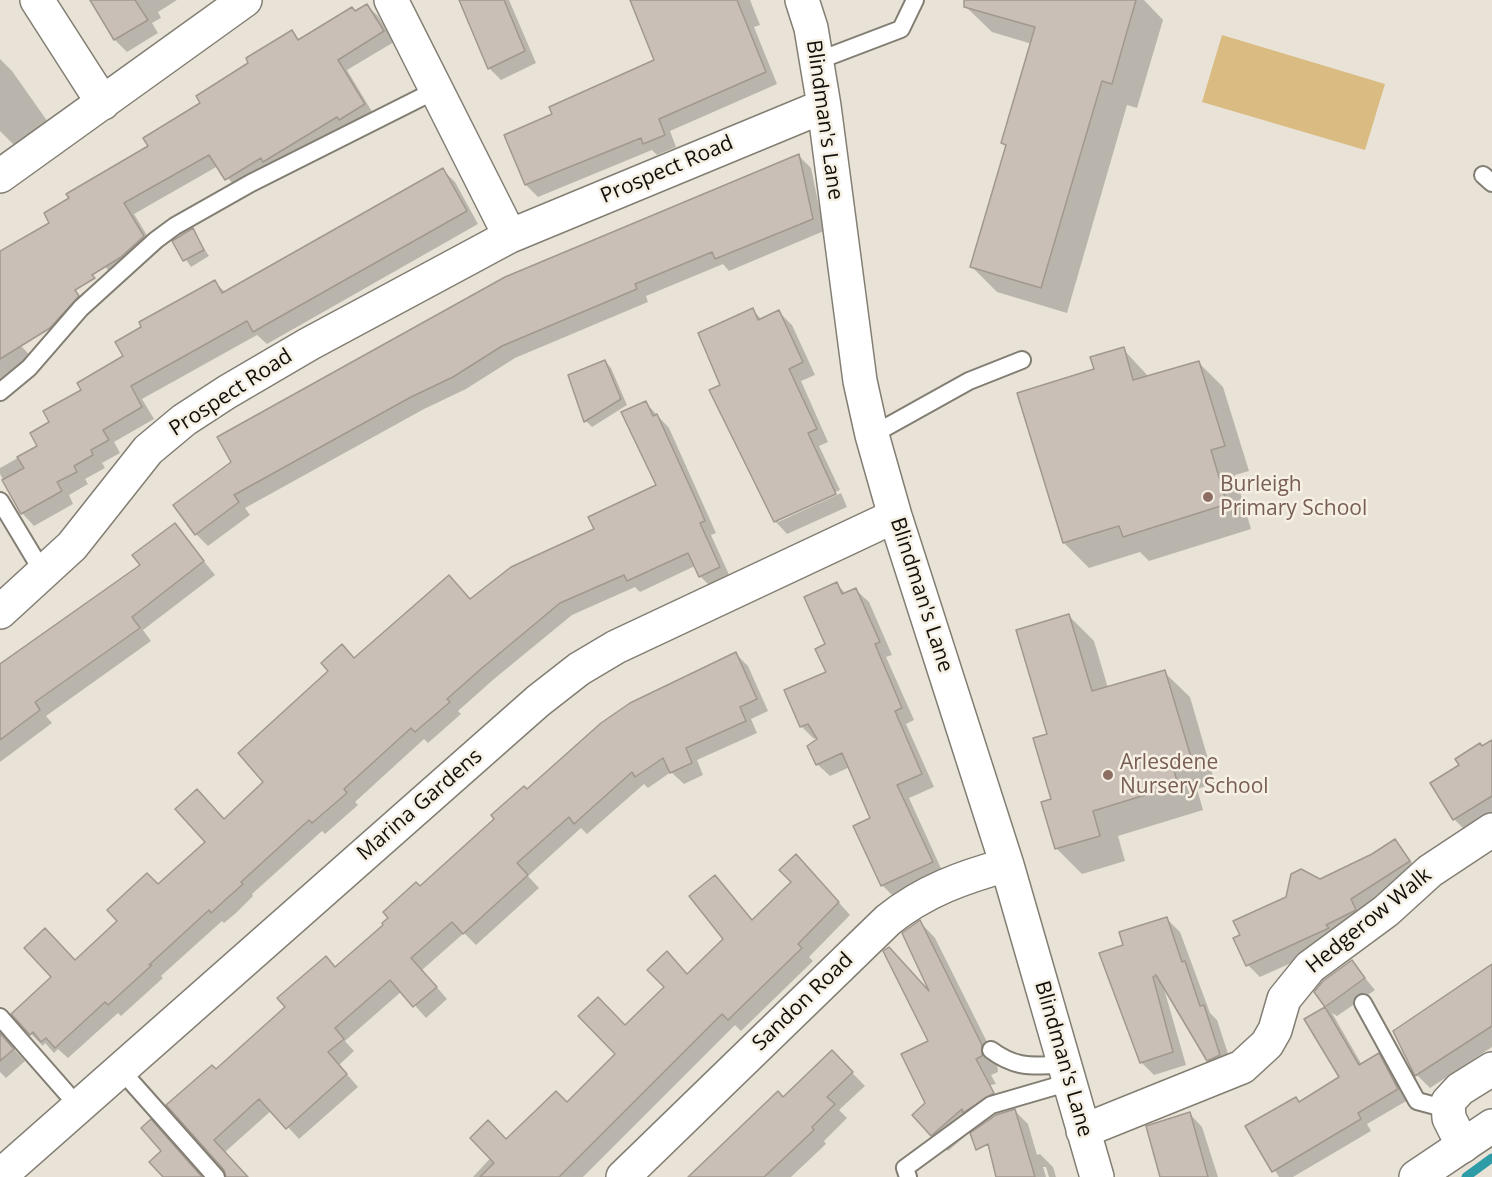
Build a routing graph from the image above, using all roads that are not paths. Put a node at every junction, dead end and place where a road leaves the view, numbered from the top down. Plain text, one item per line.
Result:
1 (37, 0) edge
2 (245, 0) edge
3 (391, 0) edge
4 (802, 0) edge
5 (915, 0) edge
6 (817, 61) junction
7 (438, 89) junction
8 (103, 103) junction
9 (824, 106) junction
10 (0, 176) edge
11 (510, 236) junction
12 (1022, 360) dead end
13 (0, 392) edge
14 (872, 435) junction
15 (0, 501) edge
16 (895, 516) junction
17 (44, 574) junction
18 (0, 612) edge
19 (1492, 830) edge
20 (1007, 865) junction
21 (1363, 1004) dead end
22 (0, 1017) edge
23 (991, 1050) dead end
24 (120, 1068) junction
25 (1492, 1069) edge
26 (1068, 1073) junction
27 (78, 1106) junction
28 (1447, 1109) junction
29 (1492, 1126) edge
30 (1083, 1131) junction
31 (1463, 1146) junction
32 (0, 1176) edge
33 (216, 1177) edge
34 (623, 1177) edge
35 (908, 1177) edge
36 (1097, 1177) edge
37 (1416, 1177) edge

1 - 8 street
2 - 8 street
3 - 7 street
4 - 6 street, Blindman's Lane
5 - 6 lane
6 - 9 street, Blindman's Lane
7 - 11 street
7 - 13 lane
8 - 10 street
9 - 11 street, Prospect Road
9 - 14 street, Blindman's Lane
11 - 17 street, Prospect Road
12 - 14 lane
14 - 16 street, Blindman's Lane
15 - 17 lane
16 - 20 street, Blindman's Lane
16 - 24 street, Marina Gardens
17 - 18 street, Prospect Road
19 - 30 street, Hedgerow Walk
20 - 26 street, Blindman's Lane
20 - 34 street, Sandon Road
21 - 28 lane
22 - 27 lane
23 - 26 lane
24 - 27 street, Marina Gardens
24 - 33 lane
25 - 28 street
26 - 30 street, Blindman's Lane
26 - 35 lane
27 - 32 street, Marina Gardens
28 - 31 street
29 - 31 street
30 - 36 street, Blindman's Lane
31 - 37 street

